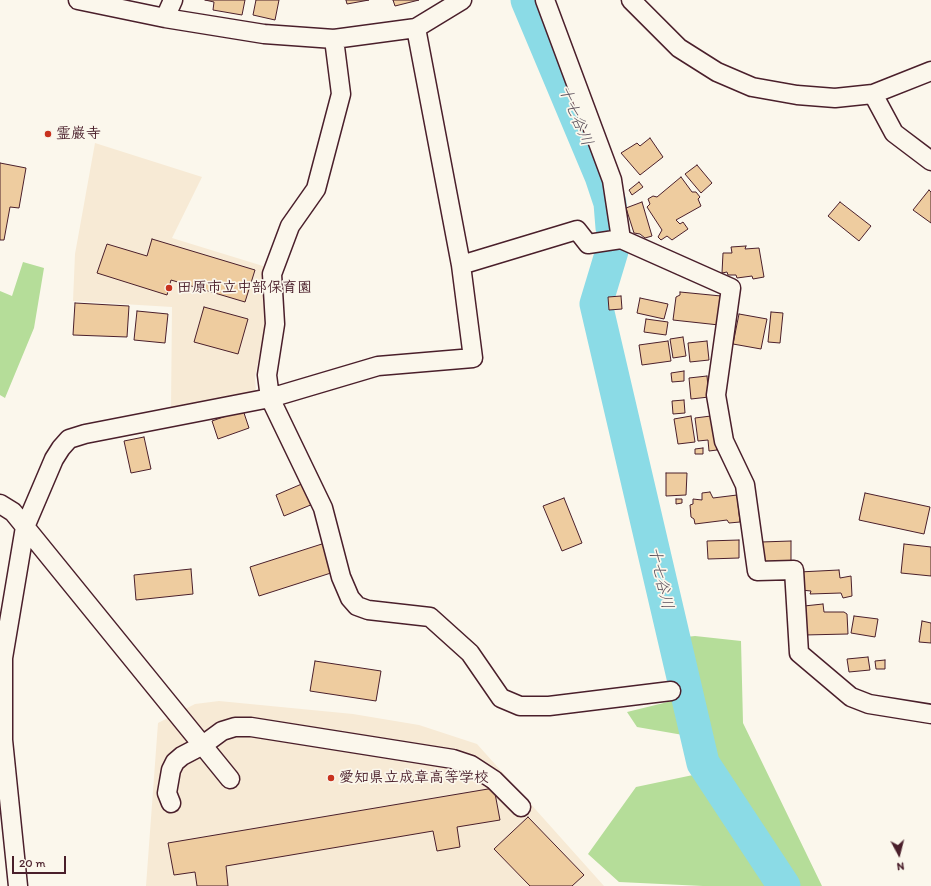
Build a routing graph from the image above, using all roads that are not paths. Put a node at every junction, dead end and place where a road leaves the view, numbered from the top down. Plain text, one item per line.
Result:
1 (78, 0) edge
2 (173, 0) edge
3 (462, 0) edge
4 (545, 0) edge
5 (631, 0) edge
6 (165, 18) junction
7 (416, 28) junction
8 (334, 39) junction
9 (931, 71) edge
10 (873, 94) junction
11 (931, 161) edge
12 (621, 239) junction
13 (461, 265) junction
14 (270, 398) junction
15 (0, 504) edge
16 (25, 527) junction
17 (672, 691) dead end
18 (931, 714) edge
19 (2, 740) edge
20 (203, 745) junction
21 (230, 779) dead end
22 (171, 803) dead end
23 (521, 807) dead end
24 (18, 886) edge

1 - 6 street
2 - 6 street
3 - 7 street
4 - 12 street
5 - 10 street
6 - 8 street
7 - 8 street
7 - 13 street
8 - 14 street
9 - 10 street
10 - 11 street
12 - 13 street
12 - 18 street
13 - 14 street
14 - 16 street
14 - 17 street
15 - 16 street
16 - 19 street
16 - 20 street
19 - 24 street
20 - 21 street
20 - 22 street
20 - 23 street

